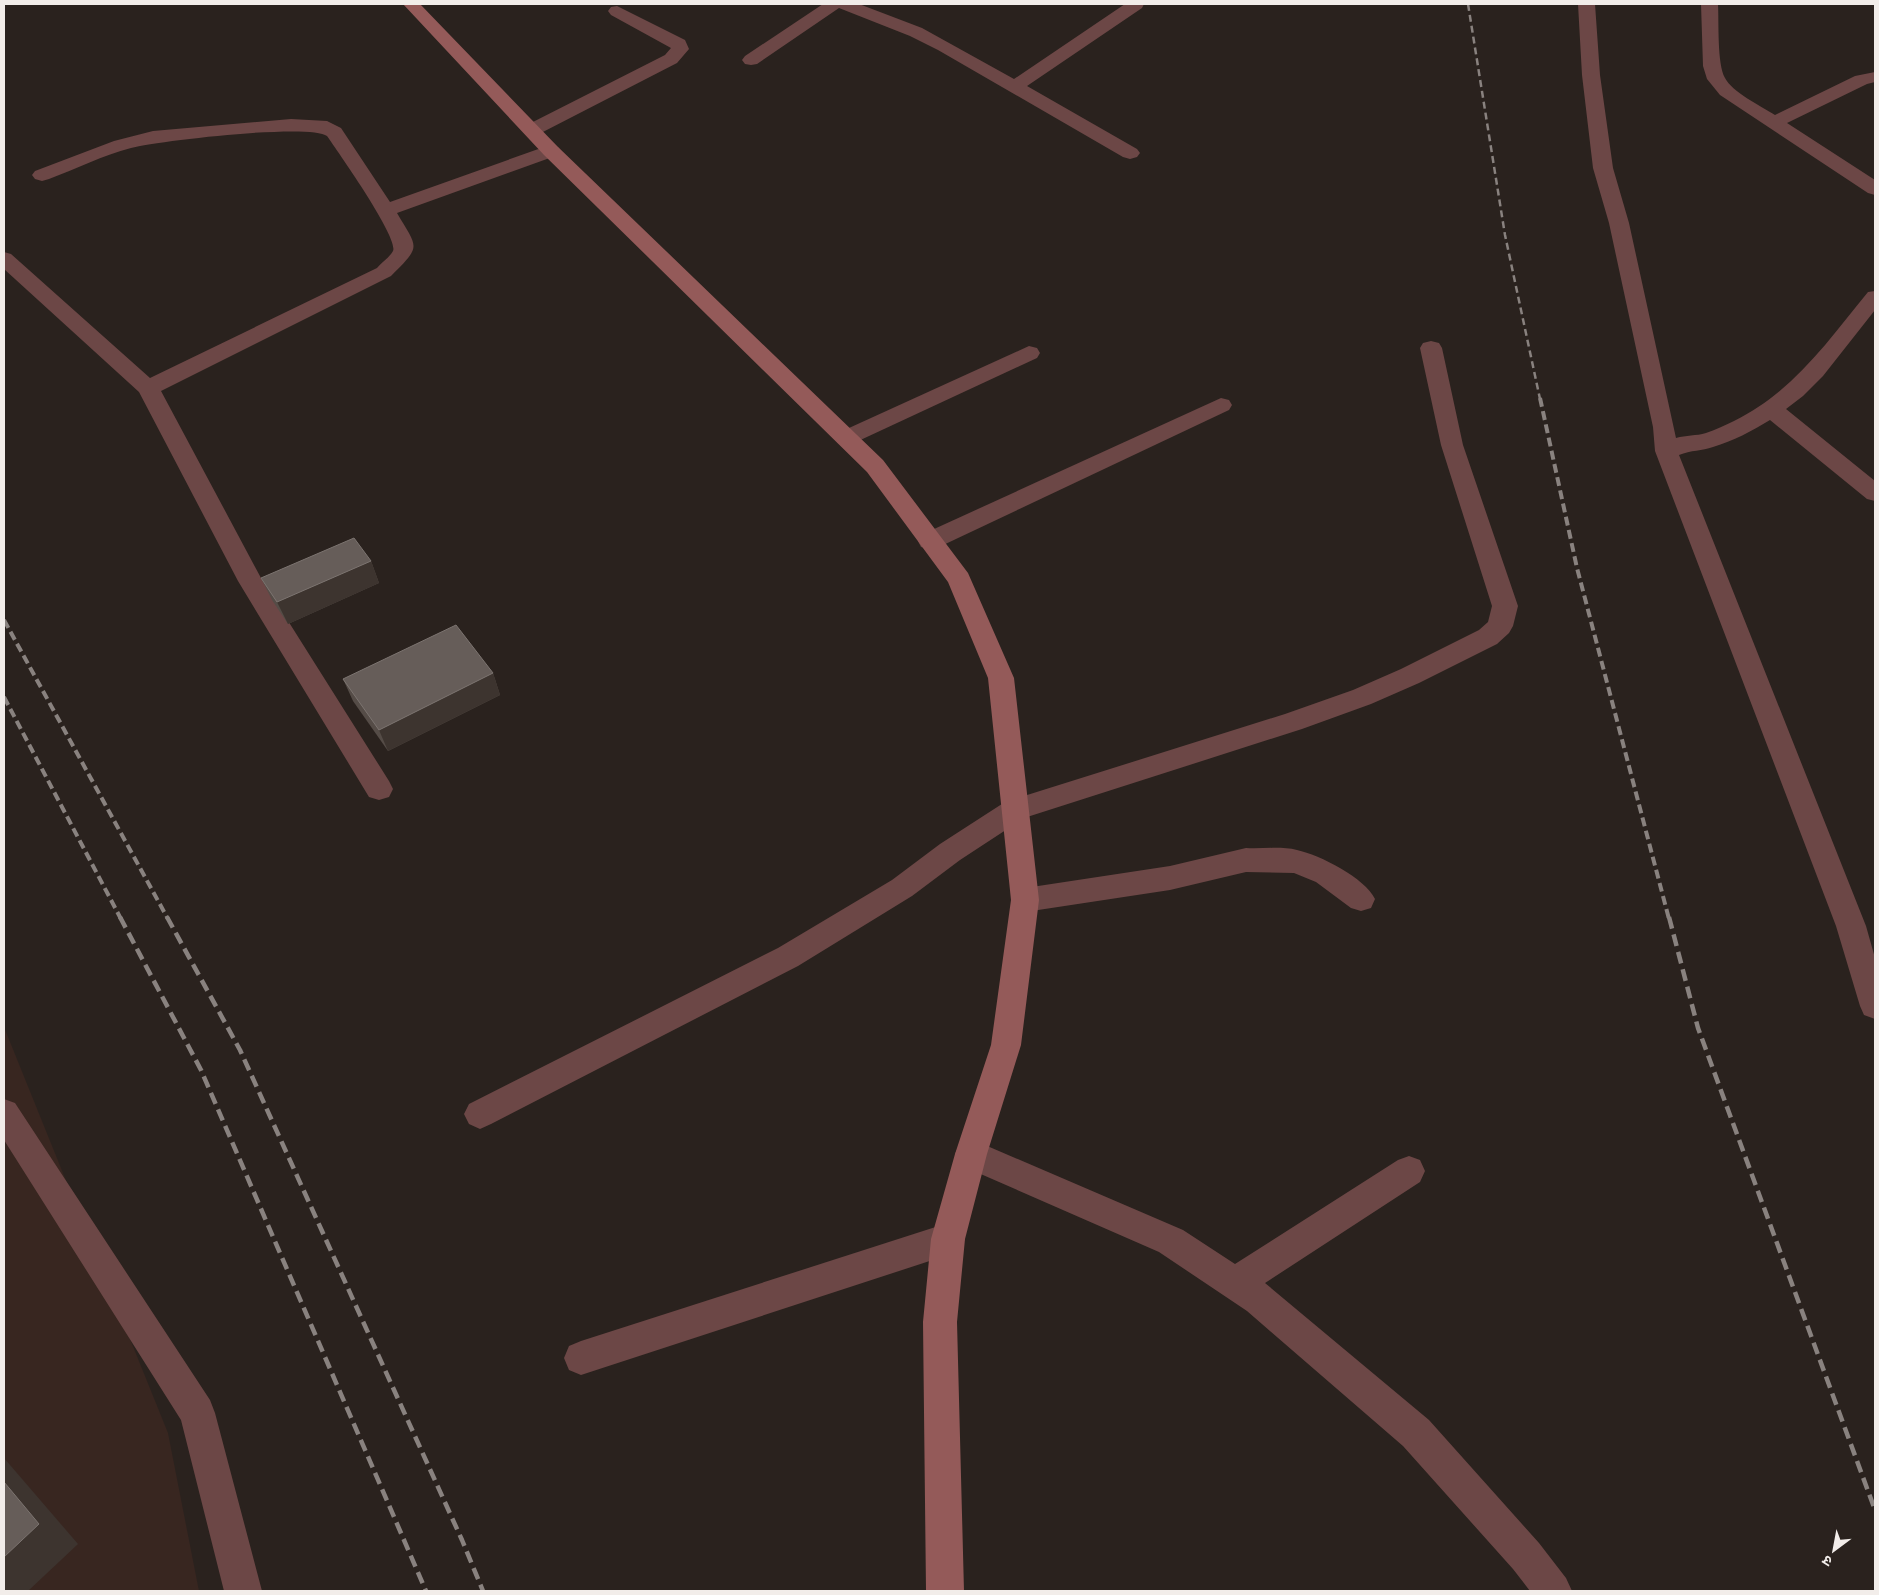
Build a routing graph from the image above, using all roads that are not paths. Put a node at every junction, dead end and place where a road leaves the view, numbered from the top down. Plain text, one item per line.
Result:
1 (411, 4) edge
2 (834, 4) edge
3 (844, 4) edge
4 (1136, 4) edge
5 (1586, 4) edge
6 (1709, 4) edge
7 (616, 11) dead end
8 (751, 60) dead end
9 (1875, 77) edge
10 (1016, 86) junction
11 (1773, 123) junction
12 (532, 130) junction
13 (551, 151) junction
14 (1130, 153) dead end
15 (42, 175) dead end
16 (1875, 189) edge
17 (386, 210) junction
18 (4, 258) edge
19 (1875, 297) edge
20 (1431, 348) dead end
21 (1029, 353) dead end
22 (148, 388) junction
23 (1221, 405) dead end
24 (1771, 409) junction
25 (846, 438) junction
26 (1666, 451) junction
27 (1875, 493) edge
28 (930, 541) junction
29 (379, 789) dead end
30 (1015, 810) junction
31 (1025, 900) junction
32 (1361, 900) dead end
33 (1875, 1006) edge
34 (4, 1113) edge
35 (480, 1114) dead end
36 (971, 1154) junction
37 (1409, 1171) dead end
38 (948, 1239) junction
39 (1235, 1283) junction
40 (581, 1358) dead end
41 (243, 1591) edge
42 (945, 1591) edge
43 (1553, 1591) edge

1 - 12 street
2 - 8 street
3 - 10 street
4 - 10 street
5 - 26 street
6 - 11 street
7 - 12 street
9 - 11 street
10 - 14 street
11 - 16 street
12 - 13 street
13 - 17 street
13 - 25 street
15 - 17 street
17 - 22 street
18 - 22 street
19 - 24 street
20 - 30 street
21 - 25 street
22 - 29 street
23 - 28 street
24 - 26 street
24 - 27 street
25 - 28 street
26 - 33 street
28 - 30 street
30 - 31 street
30 - 35 street
31 - 32 street
31 - 36 street
34 - 41 street
36 - 38 street
36 - 39 street
37 - 39 street
38 - 40 street
38 - 42 street
39 - 43 street

